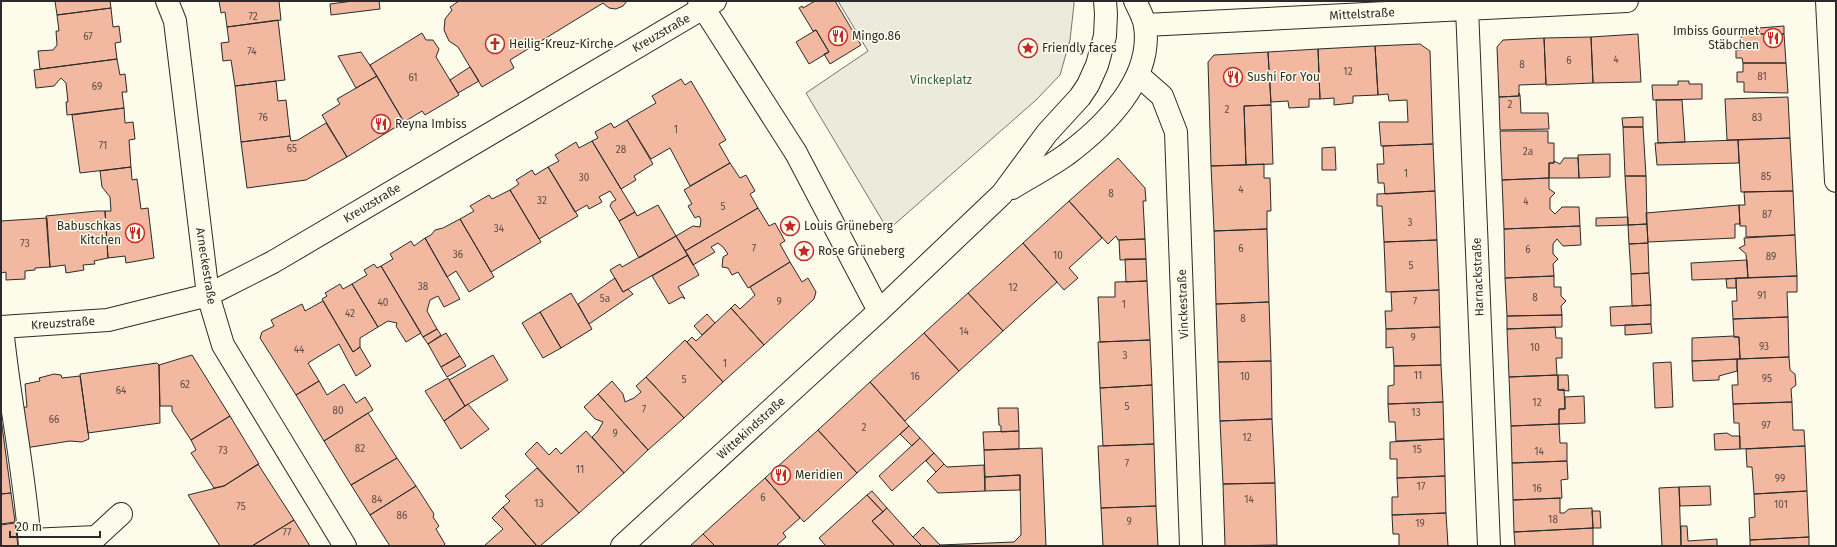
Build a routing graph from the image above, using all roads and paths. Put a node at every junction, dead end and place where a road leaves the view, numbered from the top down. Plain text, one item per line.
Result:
1 (167, 1) edge
2 (1105, 1) edge
3 (1134, 1) edge
4 (1627, 1) edge
5 (1827, 1) edge
6 (706, 3) edge
7 (1467, 8) junction
8 (1145, 25) junction
9 (1138, 75) junction
10 (1836, 181) edge
11 (1002, 194) junction
12 (208, 295) junction
13 (879, 311) junction
14 (2, 327) edge
15 (121, 514) dead end
16 (30, 543) edge
17 (346, 546) edge
18 (622, 546) edge
19 (1191, 546) edge
20 (1489, 546) edge

1 - 12 street, Arneckestraße
2 - 11 street
3 - 8 street
4 - 7 street, Mittelstraße
5 - 10 street
6 - 12 street, Kreuzstraße
6 - 13 street
7 - 8 street, Mittelstraße
7 - 20 street, Harnackstraße
8 - 9 street
9 - 11 street
9 - 19 street, Vinckestraße
11 - 13 street
12 - 14 street, Kreuzstraße
12 - 17 street, Arneckestraße
13 - 18 street, Wittekindstraße
14 - 16 street
15 - 16 street

